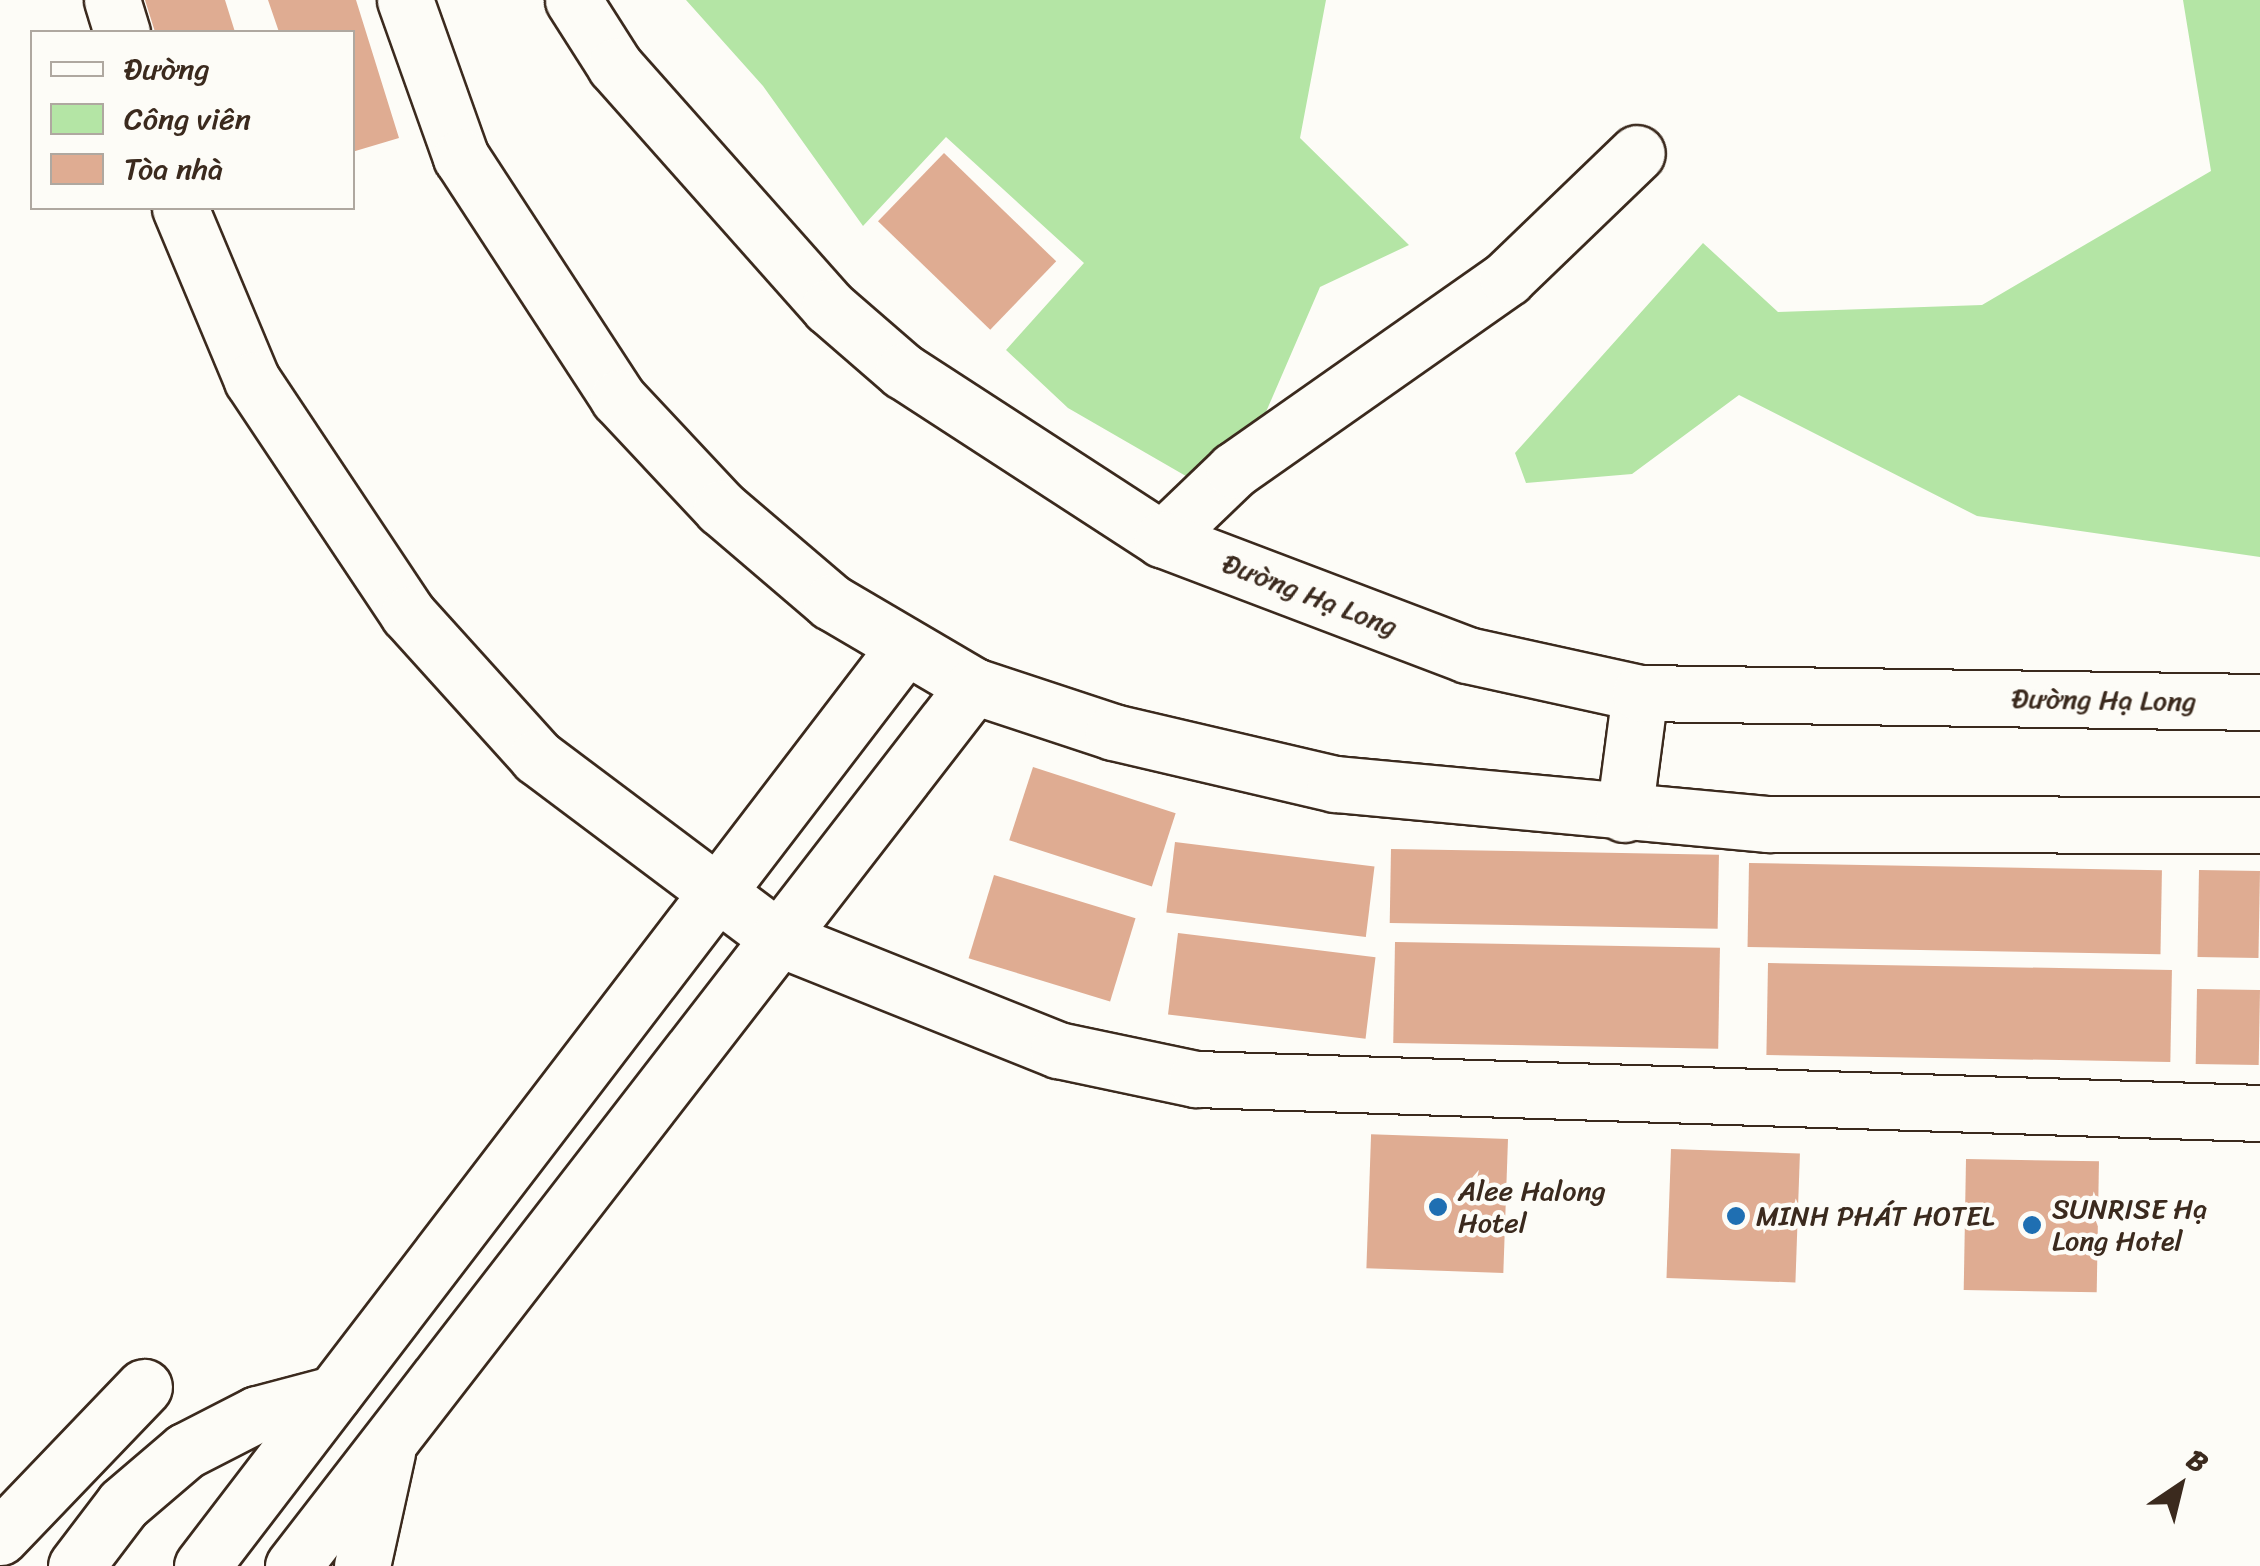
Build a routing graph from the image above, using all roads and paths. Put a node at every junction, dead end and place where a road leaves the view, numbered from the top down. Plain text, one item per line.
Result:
1 (112, 0) edge
2 (404, 0) edge
3 (573, 0) edge
4 (121, 30) edge
5 (1637, 152) dead end
6 (181, 210) edge
7 (1162, 539) junction
8 (904, 648) junction
9 (974, 686) junction
10 (1640, 693) junction
11 (2260, 702) edge
12 (1624, 814) junction
13 (2260, 825) edge
14 (713, 895) junction
15 (778, 938) junction
16 (2260, 1113) edge
17 (144, 1387) dead end
18 (333, 1394) junction
19 (388, 1444) junction
20 (0, 1537) edge
21 (76, 1566) edge
22 (202, 1566) edge
23 (294, 1566) edge
24 (362, 1566) edge

1 - 4 street
2 - 8 street
3 - 7 street, Đường Hạ Long
5 - 7 street
6 - 14 street
7 - 10 street, Đường Hạ Long
8 - 9 street
8 - 14 street
9 - 12 street
9 - 15 street
10 - 11 street, Đường Hạ Long
10 - 12 street
12 - 13 street
14 - 15 street
14 - 18 street
15 - 16 street
15 - 19 street
17 - 20 street
18 - 21 street
18 - 22 street
19 - 23 street
19 - 24 street

